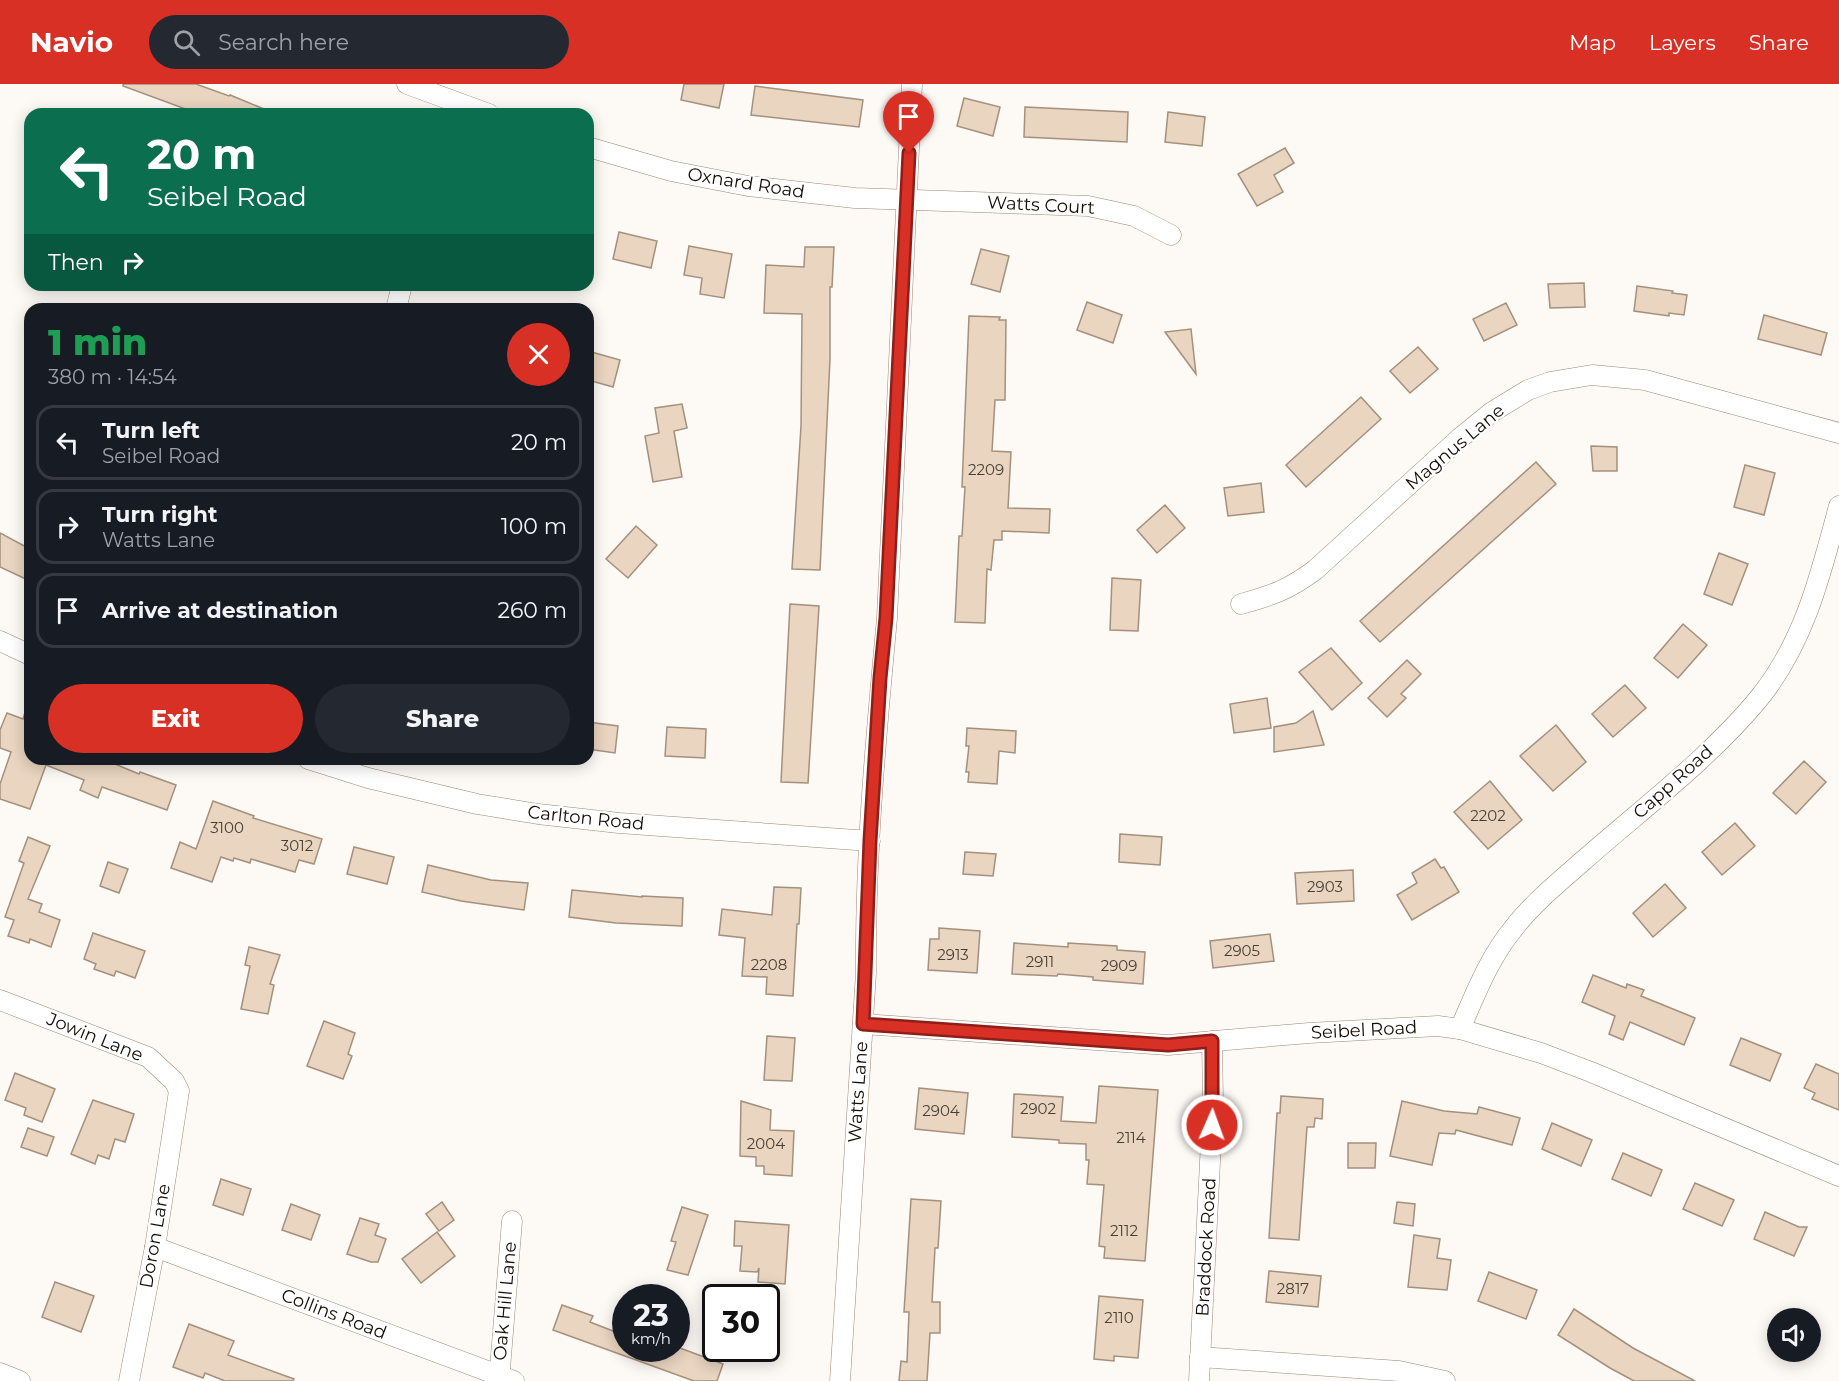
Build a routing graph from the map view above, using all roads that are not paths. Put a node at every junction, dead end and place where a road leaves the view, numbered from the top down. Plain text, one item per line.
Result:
1 (406, 84) edge
2 (912, 84) edge
3 (446, 106) edge
4 (594, 149) edge
5 (906, 199) junction
6 (1171, 235) dead end
7 (1839, 433) edge
8 (1839, 506) edge
9 (1241, 604) dead end
10 (0, 641) edge
11 (24, 652) edge
12 (327, 765) edge
13 (870, 841) junction
14 (0, 1000) edge
15 (863, 1024) junction
16 (1460, 1029) junction
17 (1212, 1041) junction
18 (179, 1090) joint
19 (1839, 1176) edge
20 (512, 1221) dead end
21 (155, 1247) junction
22 (1200, 1357) junction
23 (0, 1373) edge
24 (504, 1379) edge
25 (20, 1381) edge
26 (129, 1381) edge
27 (840, 1381) edge
28 (1199, 1381) edge
29 (1445, 1381) edge

1 - 3 street
2 - 5 street, Watts Lane
4 - 5 street, Oxnard Road
5 - 6 street, Watts Court
5 - 13 street, Watts Lane
7 - 9 street, Magnus Lane
8 - 16 street, Capp Road
10 - 11 street
12 - 13 street, Carlton Road
13 - 15 street, Watts Lane
14 - 18 street, Jowin Lane
15 - 17 street, Seibel Road
15 - 27 street, Watts Lane
16 - 17 street, Seibel Road
16 - 19 street, Seibel Road
17 - 22 street, Braddock Road
18 - 21 street, Doron Lane
20 - 24 street, Oak Hill Lane
21 - 24 street, Collins Road
21 - 26 street, Doron Lane
22 - 28 street, Braddock Road
22 - 29 street
23 - 25 street

